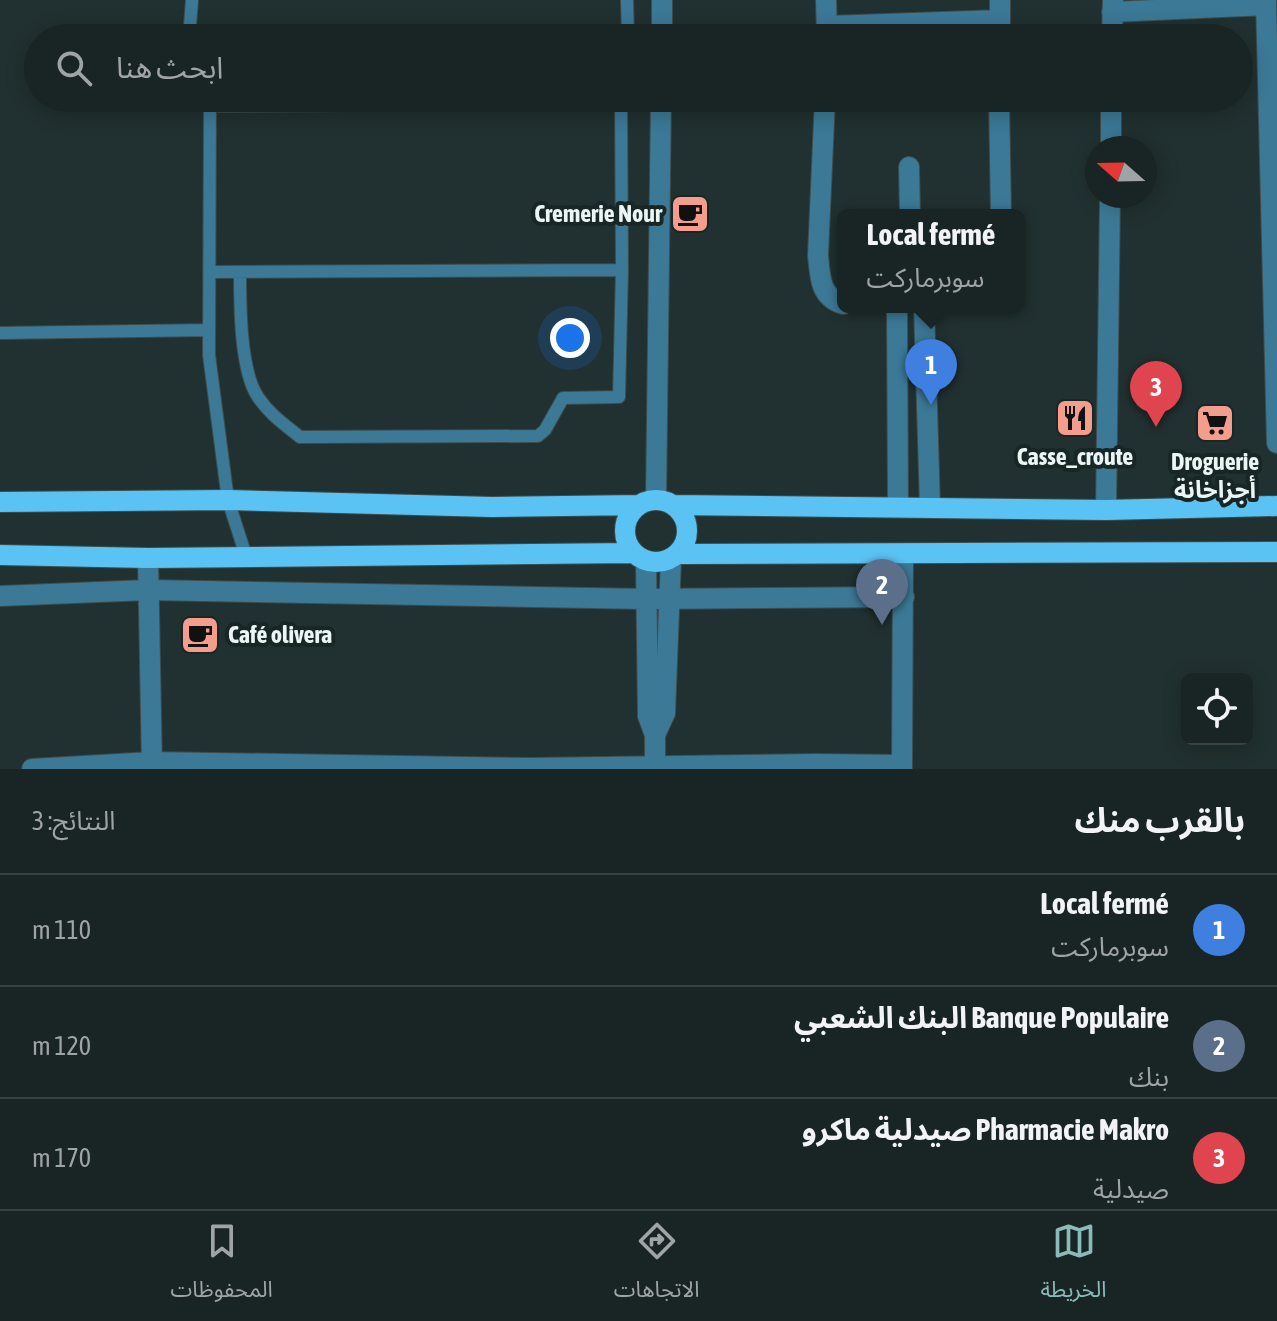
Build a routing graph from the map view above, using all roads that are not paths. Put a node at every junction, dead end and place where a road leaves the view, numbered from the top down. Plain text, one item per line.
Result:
1 (192, 0) edge
2 (627, 0) edge
3 (662, 0) edge
4 (826, 0) edge
5 (1266, 3) edge
6 (1112, 6) edge
7 (1000, 19) edge
8 (190, 24) edge
9 (628, 24) edge
10 (662, 24) edge
11 (827, 24) edge
12 (933, 24) edge
13 (210, 112) edge
14 (621, 112) edge
15 (661, 112) edge
16 (824, 112) edge
17 (999, 112) edge
18 (1111, 112) edge
19 (1111, 136) edge
20 (909, 167) dead end
21 (1110, 208) edge
22 (910, 209) edge
23 (1001, 209) edge
24 (622, 270) junction
25 (210, 272) junction
26 (240, 272) junction
27 (837, 301) edge
28 (897, 313) edge
29 (924, 313) edge
30 (209, 330) junction
31 (0, 333) edge
32 (1276, 358) edge
33 (1277, 443) edge
34 (228, 500) junction
35 (0, 502) edge
36 (656, 503) junction
37 (1277, 506) edge
38 (898, 507) junction
39 (930, 507) junction
40 (1106, 510) junction
41 (1277, 552) edge
42 (0, 555) edge
43 (903, 555) junction
44 (246, 556) junction
45 (674, 556) junction
46 (640, 557) junction
47 (148, 558) junction
48 (148, 590) junction
49 (0, 596) edge
50 (904, 597) junction
51 (646, 599) junction
52 (671, 599) junction
53 (655, 735) junction
54 (152, 766) edge
55 (257, 766) edge
56 (655, 767) edge
57 (902, 767) edge
58 (531, 768) edge
59 (32, 769) edge

1 - 8 lane
2 - 9 lane
3 - 10 street
4 - 11 street
5 - 6 street
5 - 32 street
7 - 12 street
13 - 25 lane
14 - 24 lane
15 - 36 street
16 - 27 street
17 - 23 street
18 - 19 street
20 - 22 street
21 - 40 street
24 - 26 lane
24 - 26 lane
25 - 26 lane
25 - 30 lane
28 - 38 street
29 - 39 street
30 - 31 lane
30 - 34 lane
32 - 33 street
34 - 35 main road
34 - 36 main road
34 - 44 lane
36 - 38 main road
36 - 45 main road
36 - 46 main road
37 - 40 main road
38 - 39 main road
39 - 40 main road
41 - 43 main road
42 - 47 main road
43 - 45 main road
43 - 50 street
44 - 46 main road
44 - 47 main road
45 - 46 main road
45 - 52 street
46 - 51 street
47 - 48 street
48 - 49 street
48 - 51 street
48 - 54 street
50 - 52 street
50 - 57 street
51 - 52 street
51 - 53 street
52 - 53 street
53 - 56 street
54 - 55 street
54 - 59 street
55 - 58 street
56 - 57 street
56 - 58 street

